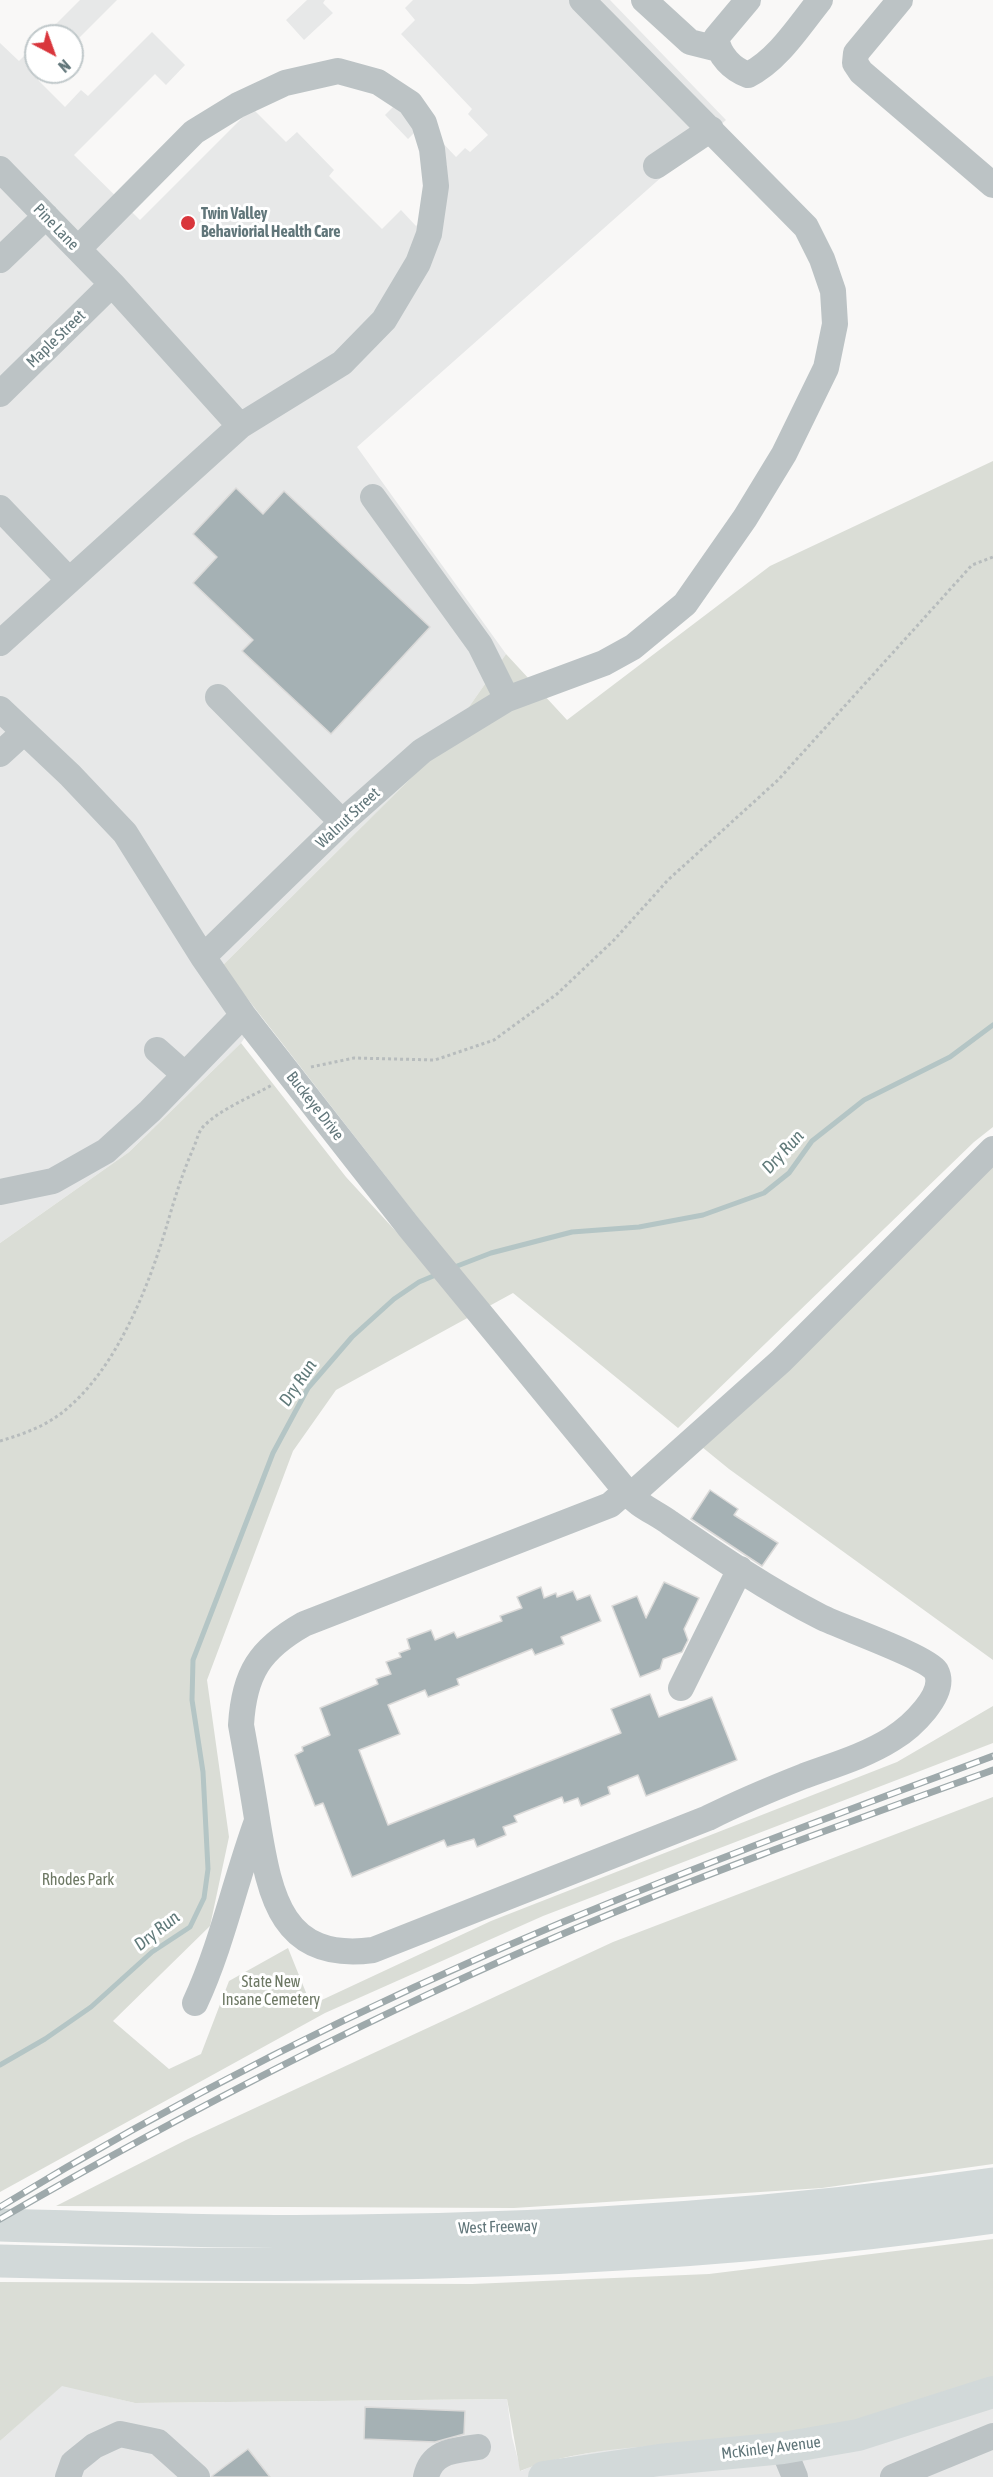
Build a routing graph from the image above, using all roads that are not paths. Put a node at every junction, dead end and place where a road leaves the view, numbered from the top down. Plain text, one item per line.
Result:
1 (582, 0) edge
2 (644, 0) edge
3 (748, 0) edge
4 (820, 0) edge
5 (900, 0) edge
6 (718, 49) junction
7 (711, 129) junction
8 (656, 166) dead end
9 (0, 169) edge
10 (993, 185) edge
11 (45, 216) junction
12 (78, 249) junction
13 (0, 260) edge
14 (112, 284) junction
15 (0, 394) edge
16 (240, 426) junction
17 (373, 497) dead end
18 (0, 508) edge
19 (68, 579) junction
20 (0, 643) edge
21 (218, 697) dead end
22 (507, 699) junction
23 (0, 709) edge
24 (23, 733) junction
25 (0, 754) edge
26 (342, 822) junction
27 (203, 957) junction
28 (243, 1015) junction
29 (157, 1050) dead end
30 (184, 1074) junction
31 (993, 1149) edge
32 (0, 1192) edge
33 (630, 1497) junction
34 (740, 1569) junction
35 (681, 1688) dead end
36 (257, 1821) junction
37 (195, 2003) dead end
38 (993, 2184) edge
39 (993, 2217) edge
40 (0, 2225) edge
41 (0, 2261) edge
42 (993, 2392) edge
43 (985, 2440) edge
44 (478, 2447) dead end
45 (783, 2448) junction
46 (659, 2468) edge
47 (68, 2477) edge
48 (197, 2477) edge
49 (426, 2477) edge
50 (544, 2477) edge
51 (795, 2477) edge
52 (893, 2477) edge
53 (938, 2477) edge

1 - 7 lane, Walnut Street
2 - 6 lane
3 - 6 lane
4 - 6 lane
5 - 10 lane
7 - 8 lane
7 - 22 lane, Walnut Street
9 - 11 lane, Pine Lane
11 - 12 lane, Pine Lane
11 - 13 lane
12 - 14 lane, Pine Lane
12 - 16 lane
14 - 15 lane, Maple Street
14 - 16 lane, Pine Lane
16 - 19 lane
17 - 22 lane
18 - 19 lane
19 - 20 lane
21 - 26 lane
22 - 26 lane, Walnut Street
23 - 24 lane, Buckeye Drive
24 - 25 lane
24 - 27 lane, Buckeye Drive
26 - 27 lane, Walnut Street
27 - 28 lane, Buckeye Drive
28 - 30 lane
28 - 33 lane, Buckeye Drive
29 - 30 lane
30 - 32 lane
31 - 33 lane
33 - 34 lane
33 - 36 lane
34 - 35 lane
34 - 36 lane
36 - 37 lane
38 - 40 highway, West Freeway
39 - 41 highway, West Freeway
42 - 45 main road, McKinley Avenue
43 - 52 lane
43 - 53 lane
44 - 49 lane
45 - 46 main road, McKinley Avenue
45 - 51 lane
46 - 50 main road, McKinley Avenue
47 - 48 lane

